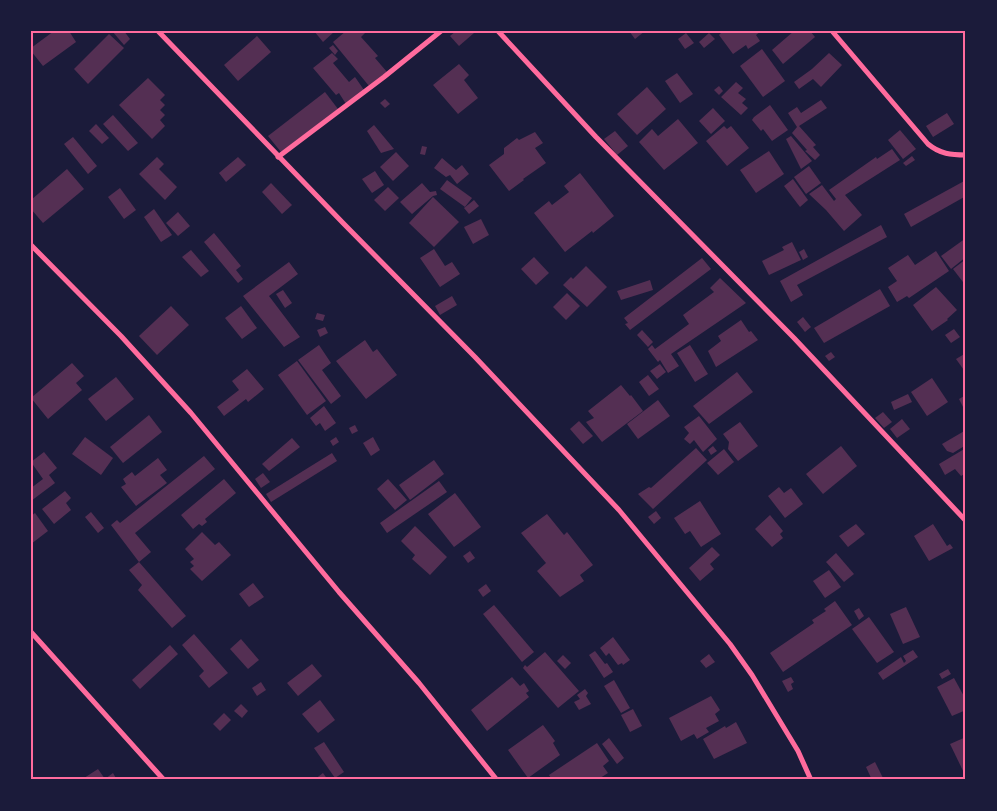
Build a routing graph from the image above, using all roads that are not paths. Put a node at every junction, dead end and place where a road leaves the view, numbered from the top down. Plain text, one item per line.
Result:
1 (158, 31) edge
2 (441, 31) edge
3 (498, 31) edge
4 (832, 31) edge
5 (966, 155) edge
6 (278, 157) junction
7 (31, 245) edge
8 (966, 521) edge
9 (31, 632) edge
10 (164, 780) edge
11 (497, 780) edge
12 (811, 780) edge

1 - 6 street
2 - 6 street
3 - 8 street
4 - 5 street
6 - 12 street
7 - 11 street
9 - 10 street

